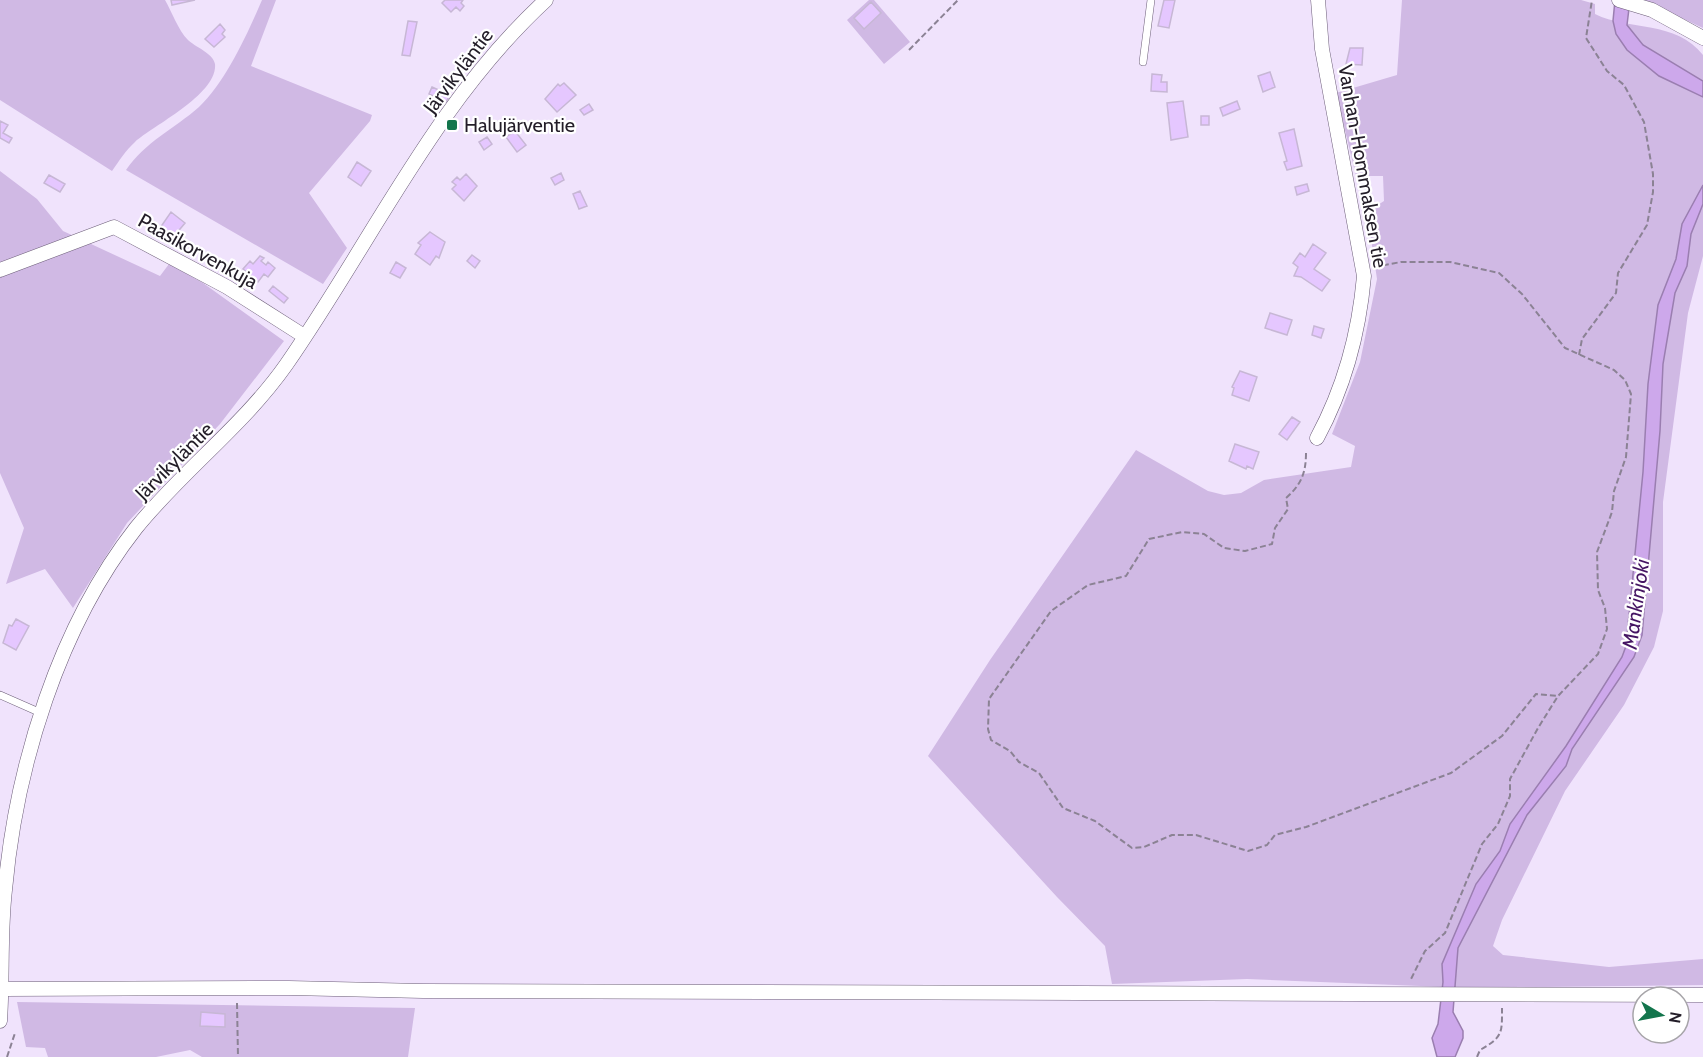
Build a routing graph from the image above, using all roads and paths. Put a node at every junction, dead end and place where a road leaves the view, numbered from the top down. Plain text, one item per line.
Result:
1 (546, 0) edge
2 (958, 0) edge
3 (1151, 0) edge
4 (1318, 0) edge
5 (1592, 0) edge
6 (1619, 0) edge
7 (1653, 5) edge
8 (1703, 38) edge
9 (909, 50) dead end
10 (1143, 62) dead end
11 (1363, 269) junction
12 (0, 270) edge
13 (304, 336) junction
14 (1579, 355) junction
15 (1317, 438) dead end
16 (1306, 453) dead end
17 (0, 695) edge
18 (1558, 696) junction
19 (41, 713) junction
20 (237, 988) junction
21 (2, 989) junction
22 (1703, 995) edge
23 (1404, 996) junction
24 (1502, 997) junction
25 (0, 1021) edge
26 (15, 1033) dead end
27 (7, 1057) edge
28 (238, 1057) edge
29 (1477, 1057) edge

1 - 13 street, Järvikyläntie
2 - 9 path
3 - 10 lane
4 - 11 street, Vanhan-Hommaksen tie
5 - 14 path
6 - 7 street
7 - 8 street
11 - 14 path
11 - 15 street, Vanhan-Hommaksen tie
12 - 13 street, Paasikorvenkuja
13 - 19 street, Järvikyläntie
14 - 18 path
16 - 18 path
17 - 19 lane
18 - 23 path
19 - 21 street, Järvikyläntie
20 - 21 street
20 - 23 street
20 - 28 path
21 - 25 street, Järvikyläntie
22 - 24 street
23 - 24 street
24 - 29 path
26 - 27 path

